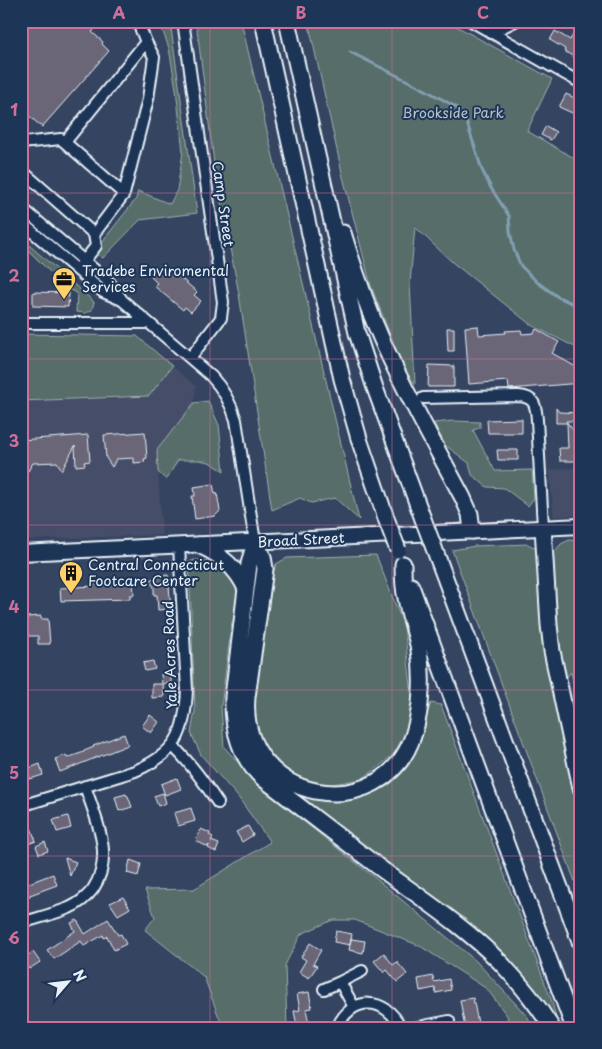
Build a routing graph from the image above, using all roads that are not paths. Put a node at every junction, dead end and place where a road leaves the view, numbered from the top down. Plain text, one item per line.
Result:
1 (134, 21) edge
2 (183, 21) edge
3 (263, 21) edge
4 (287, 21) edge
5 (471, 21) edge
6 (515, 21) edge
7 (491, 32) junction
8 (146, 42) junction
9 (581, 84) edge
10 (65, 142) junction
11 (21, 143) edge
12 (21, 170) edge
13 (124, 194) junction
14 (328, 204) junction
15 (21, 207) edge
16 (21, 222) edge
17 (94, 234) junction
18 (84, 261) junction
19 (77, 270) junction
20 (122, 300) junction
21 (21, 323) edge
22 (148, 323) junction
23 (190, 358) junction
24 (423, 398) dead end
25 (581, 526) edge
26 (543, 527) junction
27 (472, 531) junction
28 (256, 542) junction
29 (179, 546) junction
30 (199, 546) junction
31 (21, 553) edge
32 (401, 557) junction
33 (246, 589) junction
34 (173, 746) junction
35 (85, 786) junction
36 (581, 788) edge
37 (218, 803) dead end
38 (21, 806) edge
39 (21, 923) edge
40 (581, 944) edge
41 (362, 971) dead end
42 (340, 982) junction
43 (324, 990) dead end
44 (354, 1008) junction
45 (449, 1021) dead end
46 (337, 1028) edge
47 (401, 1028) edge
48 (413, 1028) edge
49 (552, 1028) edge
50 (574, 1028) edge

1 - 8 street
2 - 23 street, Camp Street
3 - 32 highway, bridge
4 - 14 highway
5 - 7 street
6 - 7 street
7 - 9 street
8 - 10 street
8 - 13 street
10 - 11 street
10 - 13 street
12 - 17 street
13 - 17 street
14 - 27 highway
14 - 40 highway, bridge
15 - 18 street
16 - 19 street
17 - 18 street
18 - 19 street
18 - 20 street
19 - 20 street
20 - 22 street
21 - 22 street
22 - 23 street
23 - 28 street
24 - 26 street
25 - 26 main road, Broad Street
26 - 27 main road, Broad Street
26 - 36 highway
27 - 28 main road, Broad Street
28 - 30 main road, Broad Street
28 - 32 highway
28 - 33 highway
29 - 30 main road, Broad Street
29 - 31 main road, Broad Street
29 - 34 street, Yale Acres Road
30 - 33 highway
32 - 50 highway
33 - 49 highway
34 - 35 street, Yale Acres Road
34 - 37 street
35 - 38 street, Yale Acres Road
35 - 39 street
41 - 42 street
42 - 43 street
42 - 44 street
44 - 46 street
44 - 47 street
45 - 48 street

